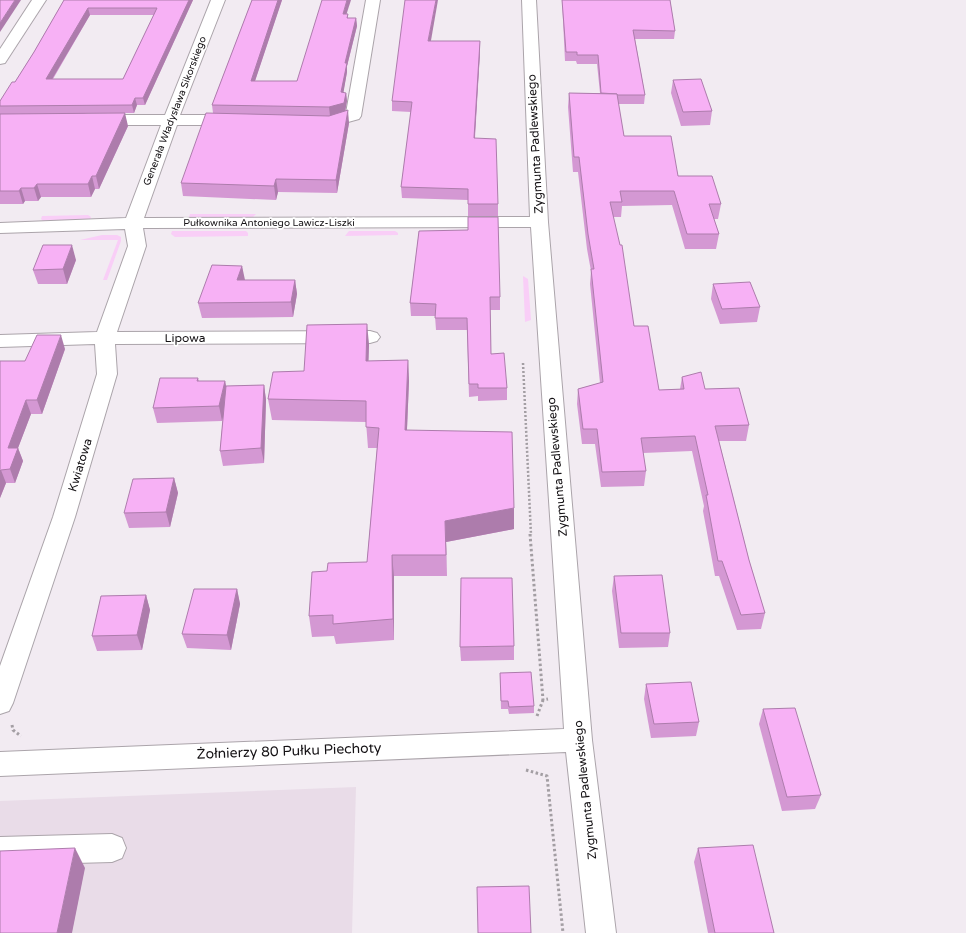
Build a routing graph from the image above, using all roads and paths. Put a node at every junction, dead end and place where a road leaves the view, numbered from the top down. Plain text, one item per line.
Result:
1 (39, 0) edge
2 (218, 0) edge
3 (373, 0) edge
4 (529, 0) edge
5 (0, 60) edge
6 (170, 119) junction
7 (78, 120) edge
8 (252, 121) edge
9 (307, 122) edge
10 (539, 222) junction
11 (133, 223) junction
12 (0, 228) edge
13 (370, 337) dead end
14 (105, 338) junction
15 (0, 341) edge
16 (0, 703) edge
17 (12, 723) dead end
18 (25, 739) dead end
19 (578, 740) junction
20 (0, 764) edge
21 (525, 770) dead end
22 (112, 848) dead end
23 (0, 851) edge
24 (563, 933) edge
25 (601, 933) edge

1 - 5 street
2 - 6 street, Generała Władysława Sikorskiego
3 - 9 street
4 - 10 street, Zygmunta Padlewskiego
6 - 7 street
6 - 8 street
6 - 11 street, Generała Władysława Sikorskiego
10 - 11 street, Pułkownika Antoniego Lawicz-Liszki
10 - 19 street, Zygmunta Padlewskiego
11 - 12 street, Pułkownika Antoniego Lawicz-Liszki
11 - 14 street, Kwiatowa
13 - 14 street, Lipowa
14 - 15 street, Lipowa
14 - 16 street, Kwiatowa
17 - 18 path
19 - 20 street, Żołnierzy 80 Pułku Piechoty
19 - 25 street, Zygmunta Padlewskiego
21 - 24 path
22 - 23 street

